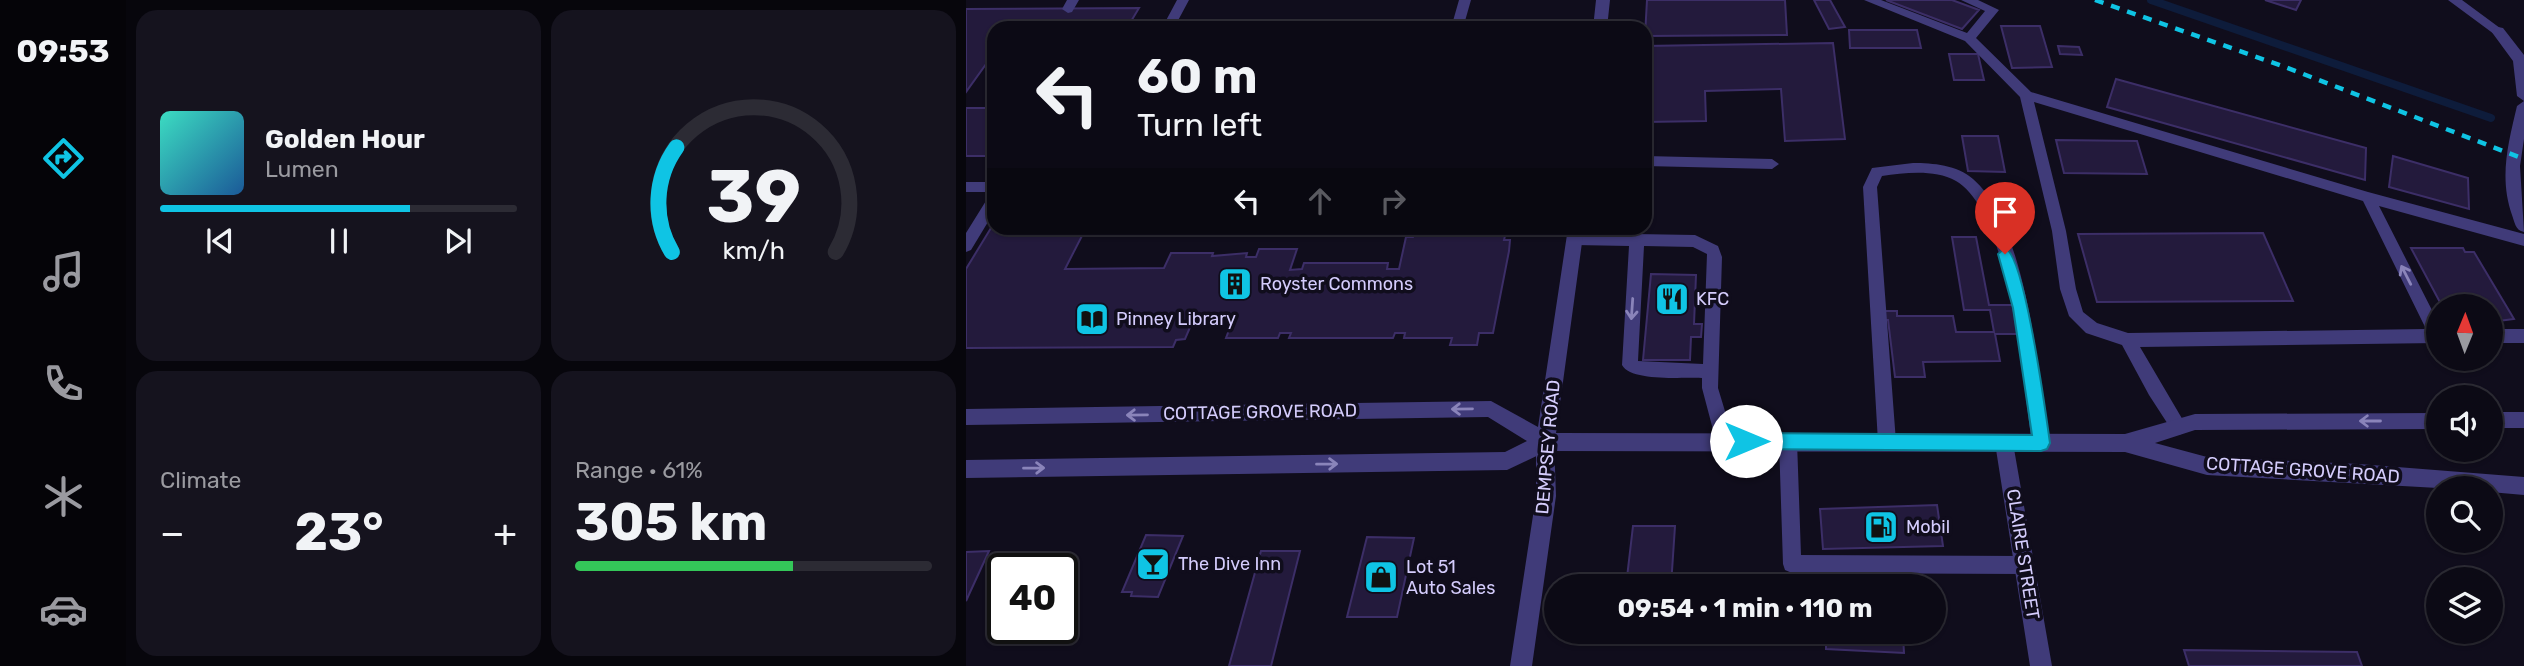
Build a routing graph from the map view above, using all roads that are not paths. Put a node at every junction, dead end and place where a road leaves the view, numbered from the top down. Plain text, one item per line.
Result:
1 (1183, 0) edge
2 (1465, 0) edge
3 (1603, 0) edge
4 (1870, 0) edge
5 (1967, 0) edge
6 (2454, 0) edge
7 (1172, 21) edge
8 (1459, 21) edge
9 (1601, 21) edge
10 (2498, 31) joint
11 (1969, 38) junction
12 (2026, 94) junction
13 (2524, 96) edge
14 (2524, 106) edge
15 (1652, 161) edge
16 (1772, 163) dead end
17 (966, 187) edge
18 (987, 187) edge
19 (2368, 197) junction
20 (987, 212) edge
21 (2524, 226) edge
22 (1576, 235) edge
23 (1593, 235) edge
24 (1637, 240) junction
25 (2524, 240) edge
26 (966, 246) edge
27 (2426, 314) edge
28 (2426, 336) edge
29 (2503, 336) edge
30 (2524, 336) edge
31 (2128, 340) junction
32 (1711, 371) junction
33 (966, 417) edge
34 (2503, 420) edge
35 (2524, 420) edge
36 (2426, 421) edge
37 (2179, 427) junction
38 (1725, 441) junction
39 (1788, 441) junction
40 (1545, 442) junction
41 (1887, 442) junction
42 (2004, 443) junction
43 (2041, 443) junction
44 (2125, 443) junction
45 (966, 469) edge
46 (2524, 486) edge
47 (2024, 565) junction
48 (1521, 666) edge
49 (2041, 666) edge

1 - 7 lane
2 - 8 lane
3 - 9 street
4 - 11 lane
5 - 11 lane
6 - 10 lane
10 - 13 street
11 - 12 lane
12 - 19 lane
12 - 31 lane
14 - 21 street
15 - 16 lane
17 - 18 lane
19 - 25 lane
27 -> 19 lane
20 - 26 lane
22 - 40 street, DEMPSEY ROAD
23 - 24 lane
24 - 32 lane
24 -> 32 lane
28 - 31 lane
29 - 30 lane
31 - 37 lane
32 - 38 lane
40 -> 33 street, COTTAGE GROVE ROAD
34 - 35 street
36 -> 37 street, COTTAGE GROVE ROAD
37 - 44 street, COTTAGE GROVE ROAD
38 - 39 street, COTTAGE GROVE ROAD
38 - 40 street, COTTAGE GROVE ROAD
39 - 41 street, COTTAGE GROVE ROAD
39 - 47 lane
45 -> 40 street, COTTAGE GROVE ROAD
40 - 48 street, DEMPSEY ROAD
41 - 42 street, COTTAGE GROVE ROAD
41 - 43 lane
42 - 43 street, COTTAGE GROVE ROAD
42 - 47 street, CLAIRE STREET
43 - 44 street, COTTAGE GROVE ROAD
44 - 46 street, COTTAGE GROVE ROAD
47 - 49 street, CLAIRE STREET

